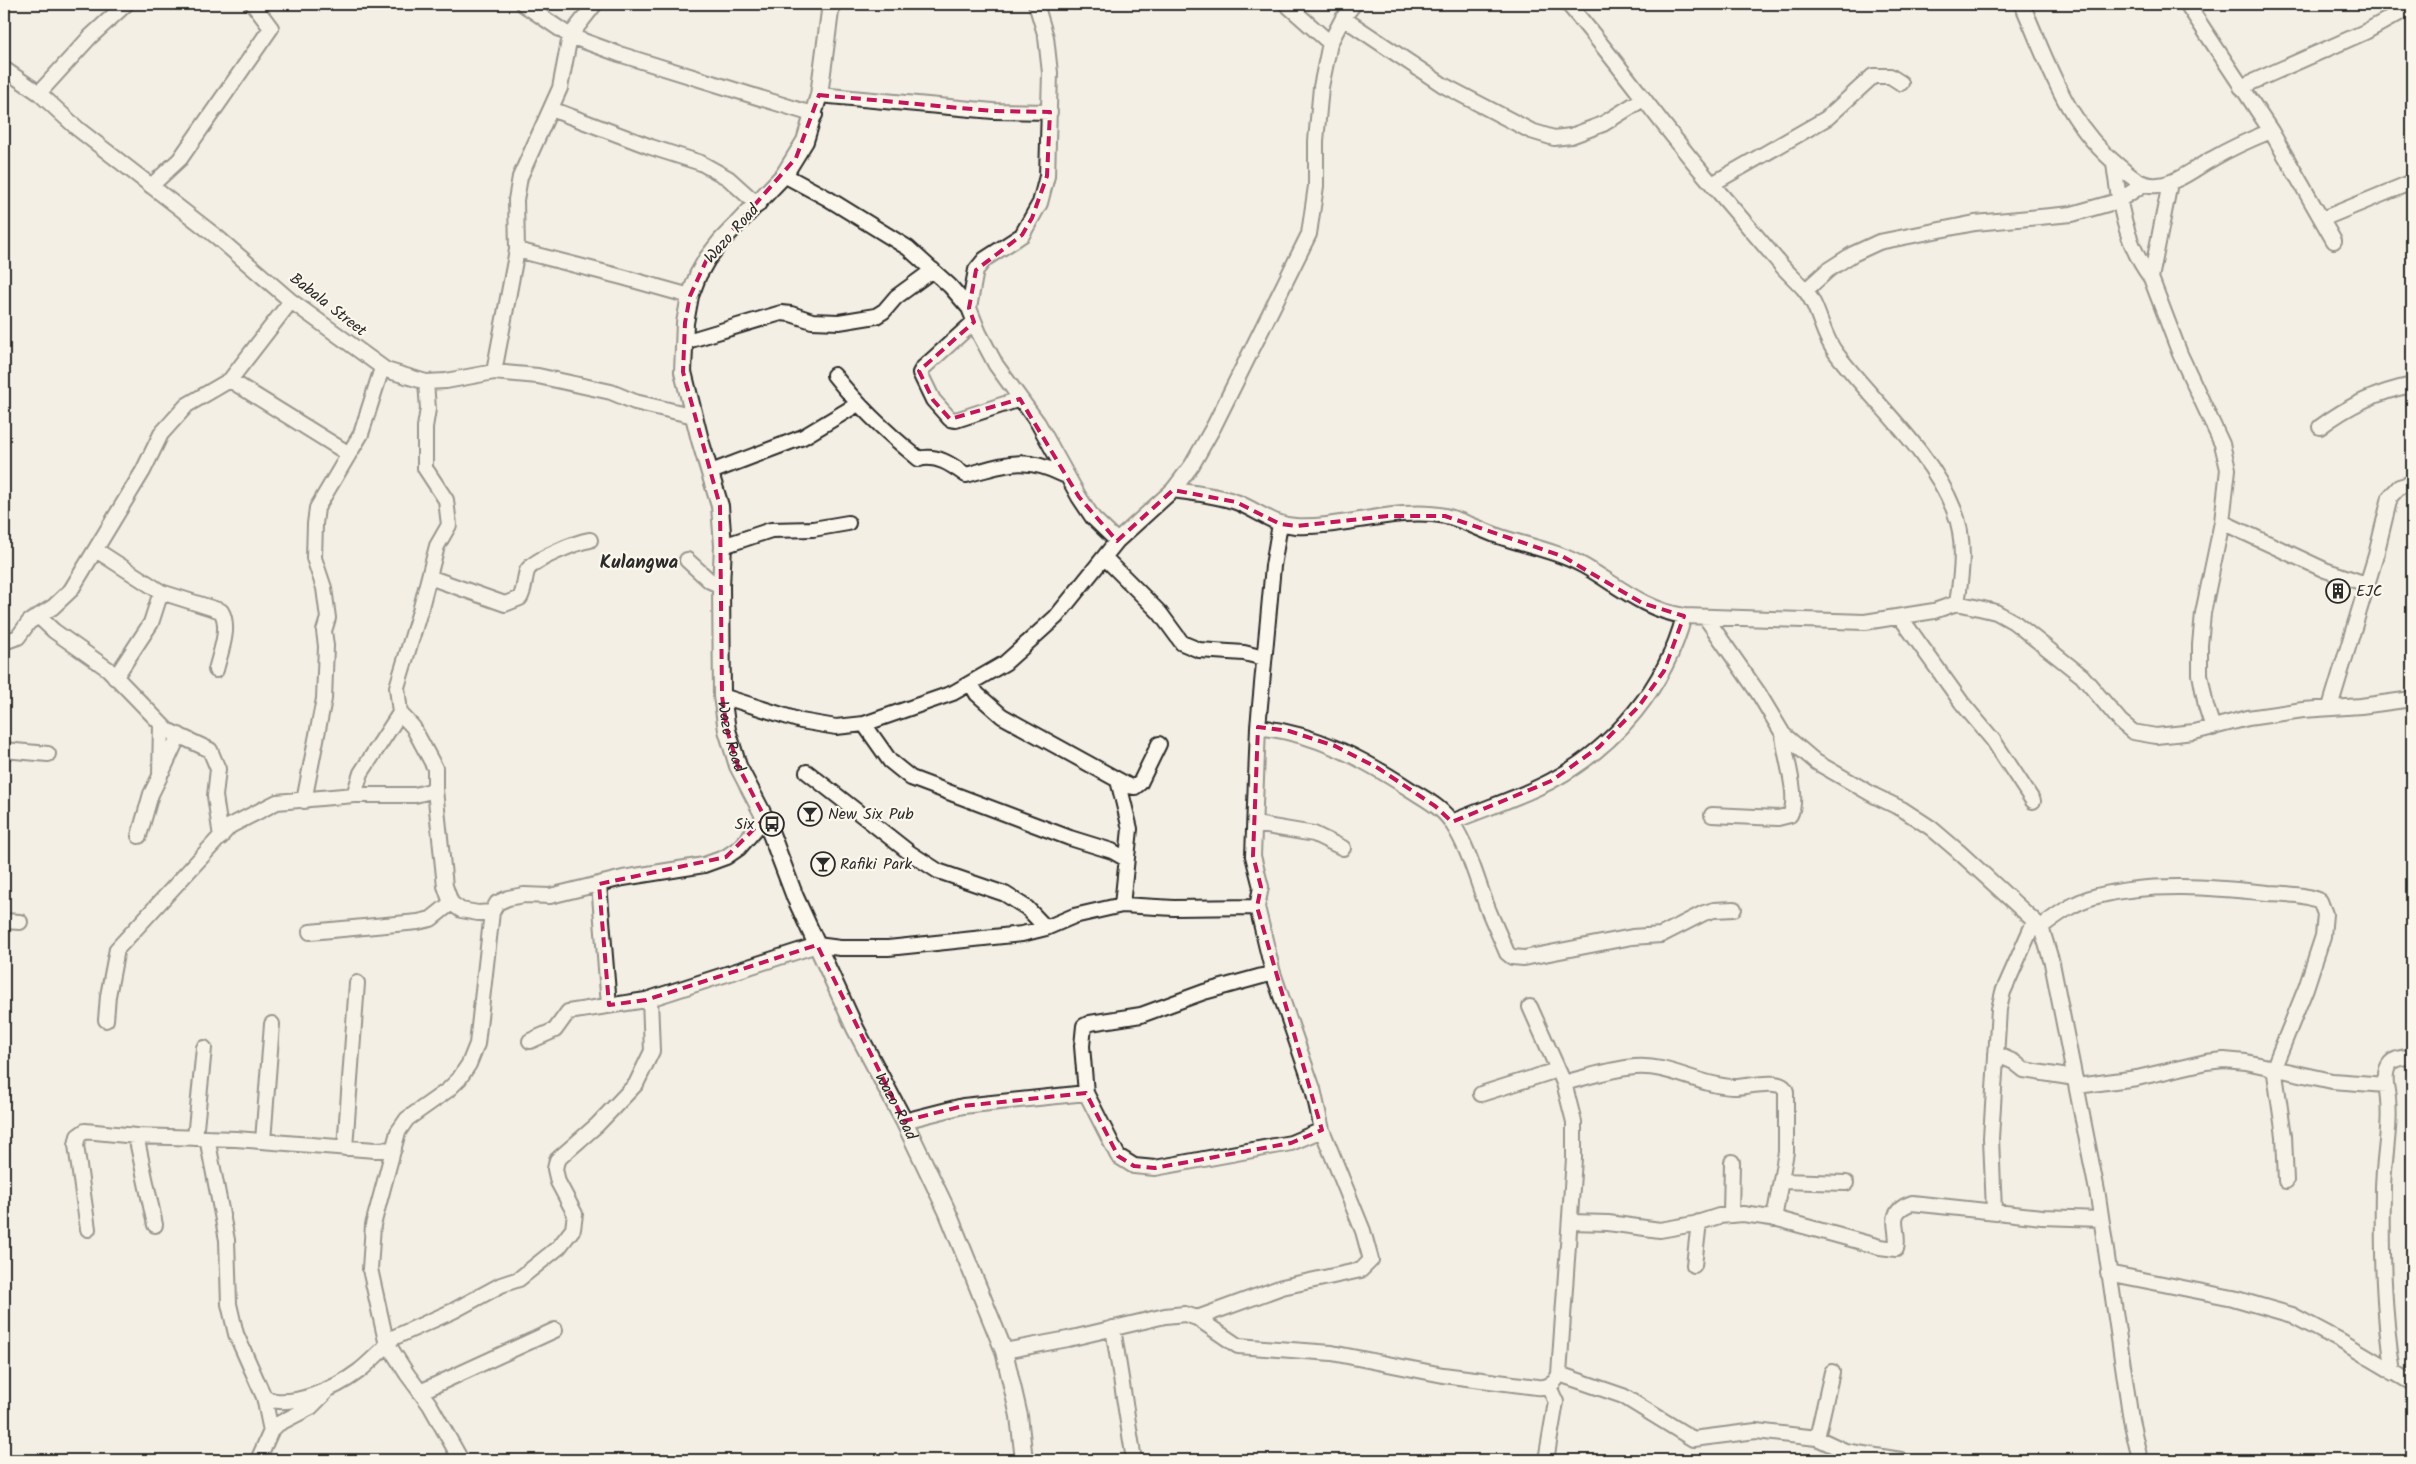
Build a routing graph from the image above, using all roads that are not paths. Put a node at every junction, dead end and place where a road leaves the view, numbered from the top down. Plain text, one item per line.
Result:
1 (126, 4) edge
2 (253, 4) edge
3 (523, 4) edge
4 (595, 4) edge
5 (832, 4) edge
6 (1036, 4) edge
7 (1286, 4) edge
8 (1354, 4) edge
9 (1568, 4) edge
10 (2022, 4) edge
11 (2187, 4) edge
12 (2412, 6) edge
13 (1343, 18) junction
14 (570, 36) junction
15 (1330, 43) junction
16 (4, 69) edge
17 (1901, 83) dead end
18 (2241, 87) junction
19 (38, 93) junction
20 (819, 95) junction
21 (1644, 99) junction
22 (551, 109) junction
23 (1050, 112) junction
24 (815, 115) junction
25 (2271, 131) junction
26 (2114, 163) junction
27 (784, 175) junction
28 (2412, 182) edge
29 (2170, 183) junction
30 (1712, 184) junction
31 (2144, 184) junction
32 (151, 186) junction
33 (2118, 201) junction
34 (758, 205) junction
35 (2322, 219) junction
36 (2334, 241) dead end
37 (516, 250) junction
38 (933, 270) junction
39 (2151, 278) junction
40 (1806, 290) junction
41 (690, 296) junction
42 (290, 301) junction
43 (969, 308) junction
44 (974, 322) junction
45 (684, 342) junction
46 (382, 368) junction
47 (494, 372) junction
48 (834, 375) dead end
49 (230, 380) junction
50 (426, 382) junction
51 (2412, 385) edge
52 (1020, 399) junction
53 (858, 404) junction
54 (694, 416) junction
55 (2320, 427) dead end
56 (349, 454) junction
57 (711, 472) junction
58 (1064, 474) junction
59 (2412, 482) edge
60 (1172, 490) junction
61 (848, 522) dead end
62 (2222, 522) junction
63 (1280, 524) junction
64 (590, 540) dead end
65 (1117, 541) junction
66 (723, 546) junction
67 (96, 550) junction
68 (1104, 557) junction
69 (687, 560) dead end
70 (429, 577) junction
71 (2366, 584) junction
72 (720, 586) junction
73 (161, 592) junction
74 (1957, 603) junction
75 (38, 616) junction
76 (1684, 616) junction
77 (1706, 618) junction
78 (1901, 618) junction
79 (4, 642) edge
80 (1264, 658) junction
81 (216, 670) dead end
82 (115, 678) junction
83 (971, 684) junction
84 (722, 696) junction
85 (2412, 699) edge
86 (2330, 707) junction
87 (400, 713) junction
88 (864, 724) junction
89 (160, 725) junction
90 (1258, 726) junction
91 (2213, 728) junction
92 (1783, 734) junction
93 (179, 735) junction
94 (1159, 744) dead end
95 (4, 750) edge
96 (48, 754) dead end
97 (808, 772) dead end
98 (160, 776) junction
99 (1118, 780) junction
100 (435, 790) junction
101 (354, 795) junction
102 (304, 801) junction
103 (2033, 801) dead end
104 (1712, 815) dead end
105 (765, 818) junction
106 (1452, 822) junction
107 (1255, 824) junction
108 (139, 836) dead end
109 (221, 837) junction
110 (1343, 848) dead end
111 (1126, 859) junction
112 (598, 884) junction
113 (452, 903) junction
114 (1122, 905) junction
115 (1257, 907) junction
116 (1734, 908) dead end
117 (492, 912) junction
118 (4, 921) edge
119 (20, 922) dead end
120 (2037, 925) junction
121 (1046, 928) junction
122 (310, 932) dead end
123 (817, 945) junction
124 (1273, 973) junction
125 (358, 983) dead end
126 (650, 999) junction
127 (609, 1005) junction
128 (1530, 1007) dead end
129 (106, 1020) dead end
130 (272, 1024) dead end
131 (530, 1042) dead end
132 (204, 1048) dead end
133 (1996, 1054) junction
134 (2412, 1057) edge
135 (2274, 1067) junction
136 (1557, 1070) junction
137 (2076, 1082) junction
138 (1564, 1083) junction
139 (2386, 1085) junction
140 (1086, 1093) junction
141 (1481, 1094) dead end
142 (904, 1121) junction
143 (1322, 1130) junction
144 (136, 1136) junction
145 (201, 1138) junction
146 (263, 1141) junction
147 (345, 1148) junction
148 (394, 1149) junction
149 (1732, 1162) dead end
150 (1783, 1181) junction
151 (2286, 1181) dead end
152 (1846, 1183) dead end
153 (1994, 1211) junction
154 (1731, 1215) junction
155 (1774, 1219) junction
156 (2101, 1219) junction
157 (1570, 1222) junction
158 (1699, 1222) junction
159 (155, 1225) dead end
160 (88, 1229) dead end
161 (1694, 1265) dead end
162 (2108, 1273) junction
163 (1197, 1318) junction
164 (1113, 1328) junction
165 (555, 1330) dead end
166 (387, 1342) junction
167 (1004, 1351) junction
168 (1832, 1372) dead end
169 (2393, 1373) junction
170 (1559, 1374) junction
171 (2412, 1383) edge
172 (331, 1386) junction
173 (1548, 1387) junction
174 (420, 1392) junction
175 (264, 1397) junction
176 (271, 1430) junction
177 (1817, 1438) junction
178 (1843, 1457) edge
179 (258, 1460) edge
180 (461, 1460) edge
181 (1024, 1460) edge
182 (1134, 1460) edge
183 (1546, 1460) edge
184 (1901, 1460) edge
185 (2140, 1460) edge

1 - 19 street
2 - 32 street
3 - 14 street
4 - 14 street
5 - 20 main road, Wazo Road
6 - 23 street
7 - 15 street
8 - 13 street
9 - 21 street
10 - 26 street
11 - 18 street
12 - 18 street
13 - 15 street
13 - 21 street
14 - 22 street
14 - 24 street
15 - 60 street
16 - 19 street, Babala Street
17 - 30 street
18 - 25 street
19 - 32 street, Babala Street
20 - 23 street
20 - 24 main road, Wazo Road
21 - 30 street
22 - 34 street
22 - 37 street
23 - 43 street
24 - 27 main road, Wazo Road
25 - 29 street
25 - 35 street
26 - 31 street
26 - 33 street
27 - 34 main road, Wazo Road
27 - 38 street
28 - 35 street
29 - 31 street
29 - 39 street
30 - 40 street
31 - 33 street
32 - 42 street, Babala Street
33 - 39 street
33 - 40 street
34 - 41 main road, Wazo Road
35 - 36 street
37 - 41 street
37 - 47 street
38 - 43 street
38 - 45 street
39 - 62 street
40 - 74 street
41 - 45 main road, Wazo Road
42 - 46 street, Babala Street
42 - 49 street
43 - 44 street
44 - 52 street
44 - 52 street
45 - 54 main road, Wazo Road
46 - 50 street, Babala Street
46 - 56 street
47 - 50 street, Babala Street
47 - 54 street, Babala Street
48 - 53 street
49 - 56 street
49 - 67 street
50 - 70 street
51 - 55 street
52 - 58 street
53 - 57 street
53 - 58 street
54 - 57 main road, Wazo Road
56 - 102 street
57 - 66 main road, Wazo Road
58 - 65 street
59 - 71 street
60 - 63 street
60 - 65 street
61 - 66 street
62 - 71 street
62 - 91 street
63 - 76 street
63 - 80 street
64 - 70 street
65 - 68 street
66 - 72 main road, Wazo Road
67 - 73 street
67 - 75 street
68 - 80 street
68 - 83 street
69 - 72 street
70 - 87 street
71 - 86 street
72 - 84 main road, Wazo Road
73 - 81 street
73 - 82 street
74 - 78 street
74 - 91 street
75 - 79 street
75 - 82 street
76 - 77 street
76 - 106 street
77 - 78 street
77 - 92 street
78 - 103 street
80 - 90 street
82 - 89 street
83 - 88 street
83 - 99 street
84 - 88 street
84 - 105 main road, Wazo Road
85 - 86 street
86 - 91 street
87 - 100 street
87 - 101 street
88 - 111 street
89 - 93 street
89 - 98 street
90 - 106 street
90 - 107 street
92 - 104 street
92 - 120 street
93 - 98 street
93 - 109 street
94 - 99 street
95 - 96 street
97 - 121 street
98 - 108 street
99 - 111 street
100 - 101 street
100 - 113 street
101 - 102 street
102 - 109 street
105 - 112 street
105 - 123 main road, Wazo Road
106 - 116 street
107 - 110 street
107 - 115 street
109 - 129 street
111 - 114 street
112 - 117 street
112 - 127 street
113 - 117 street
113 - 122 street
114 - 115 street
114 - 121 street
115 - 124 street
117 - 148 street
118 - 119 street
120 - 133 street
120 - 135 street
120 - 137 street
121 - 123 street
123 - 126 street
123 - 142 main road, Wazo Road
124 - 140 street
124 - 143 street
125 - 147 street
126 - 127 street
126 - 166 street
127 - 131 street
128 - 136 street
130 - 146 street
132 - 145 street
133 - 137 street
133 - 153 street
134 - 139 street
135 - 137 street
135 - 139 street
135 - 151 street
136 - 138 street
136 - 141 street
137 - 156 street
138 - 150 street
138 - 157 street
139 - 169 street
140 - 142 street
140 - 143 street
142 - 167 main road, Wazo Road
143 - 163 street
144 - 145 street
144 - 159 street
144 - 160 street
145 - 146 street
145 - 175 street
146 - 147 street
147 - 148 street
148 - 166 street
149 - 154 street
150 - 152 street
150 - 155 street
153 - 155 street
153 - 156 street
154 - 155 street
154 - 158 street
156 - 162 street
157 - 158 street
157 - 170 street
158 - 161 street
162 - 169 street
162 - 185 street
163 - 164 street
163 - 173 street
164 - 167 street
164 - 182 street
165 - 174 street
166 - 172 street
166 - 174 street
167 - 181 main road, Wazo Road
168 - 177 street
169 - 171 street
170 - 173 street
170 - 177 street
172 - 175 street
172 - 176 street
173 - 183 street
174 - 180 street
175 - 176 street
176 - 179 street
177 - 178 street
178 - 184 street

